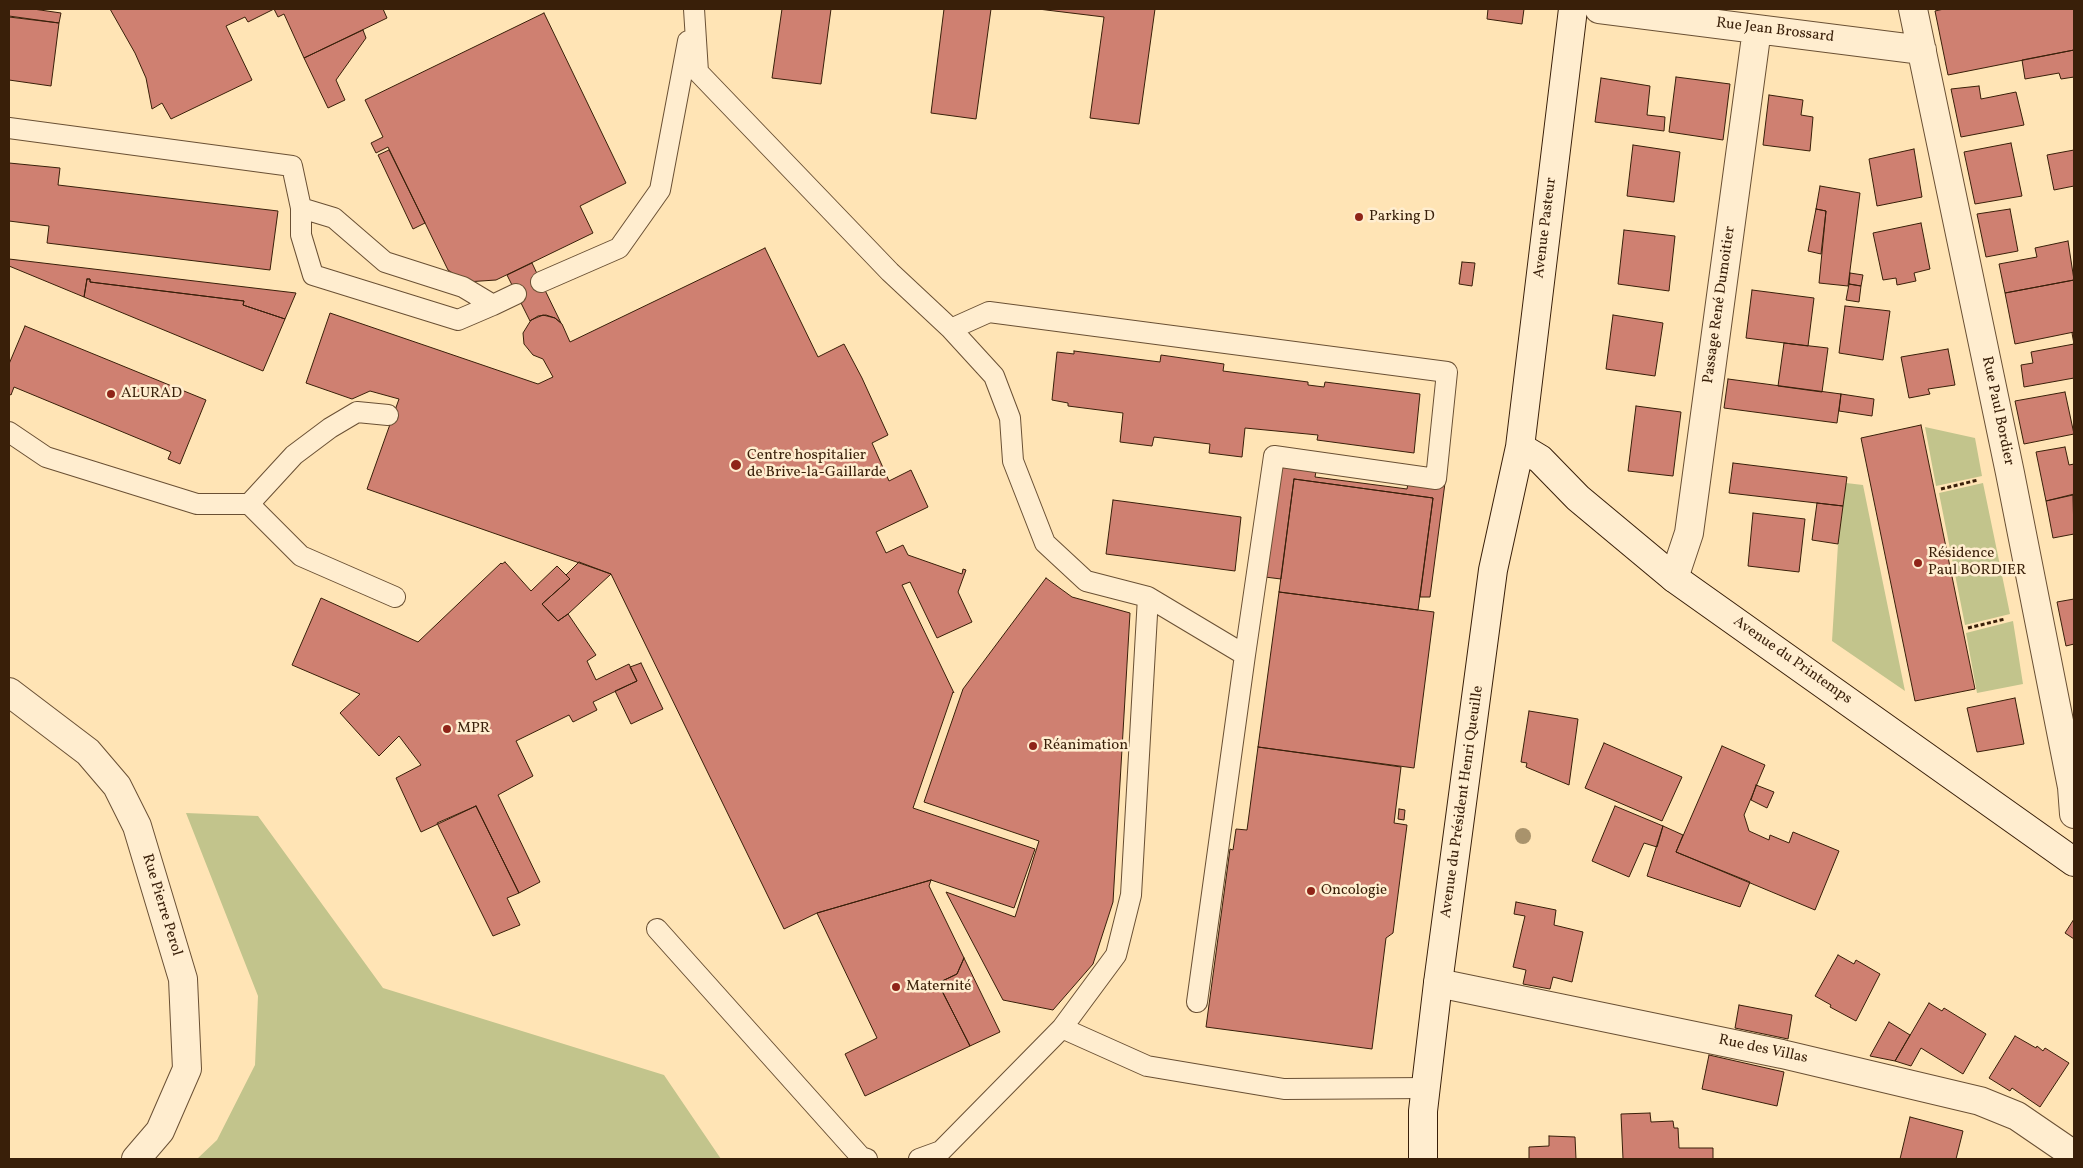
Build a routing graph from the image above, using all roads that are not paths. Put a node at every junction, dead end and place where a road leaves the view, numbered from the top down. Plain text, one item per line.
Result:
1 (1573, 9) edge
2 (1599, 9) edge
3 (1913, 9) edge
4 (693, 13) edge
5 (1757, 29) junction
6 (1922, 50) junction
7 (9, 128) edge
8 (301, 208) junction
9 (541, 282) dead end
10 (516, 294) dead end
11 (493, 305) junction
12 (950, 329) junction
13 (388, 415) dead end
14 (9, 432) edge
15 (1520, 447) junction
16 (249, 504) junction
17 (1674, 578) junction
18 (395, 597) dead end
19 (1148, 597) junction
20 (1245, 655) junction
21 (9, 692) edge
22 (2074, 814) edge
23 (2074, 862) edge
24 (657, 929) dead end
25 (1438, 983) junction
26 (1197, 1002) dead end
27 (1062, 1028) junction
28 (1427, 1088) junction
29 (2074, 1155) edge
30 (136, 1159) edge
31 (867, 1159) edge
32 (919, 1159) edge
33 (1423, 1159) edge

1 - 15 street, Avenue Pasteur
2 - 5 street, Rue Jean Brossard
3 - 6 street, Rue Paul Bordier
4 - 9 lane
4 - 12 lane
5 - 6 street, Rue Jean Brossard
5 - 17 street, Passage René Dumoitier
6 - 22 street, Rue Paul Bordier
7 - 8 lane
8 - 11 lane
8 - 11 lane
10 - 11 lane
12 - 19 lane
12 - 20 lane
13 - 16 lane
14 - 16 lane
15 - 17 street, Avenue du Printemps
15 - 25 street, Avenue du Président Henri Queuille
16 - 18 lane
17 - 23 street, Avenue du Printemps
19 - 20 lane
19 - 27 lane
20 - 26 lane
21 - 30 street, Rue Pierre Perol
24 - 31 lane
25 - 28 street, Avenue du Président Henri Queuille
25 - 29 street, Rue des Villas
27 - 28 lane
27 - 32 lane
28 - 33 street, Avenue du Président Henri Queuille

